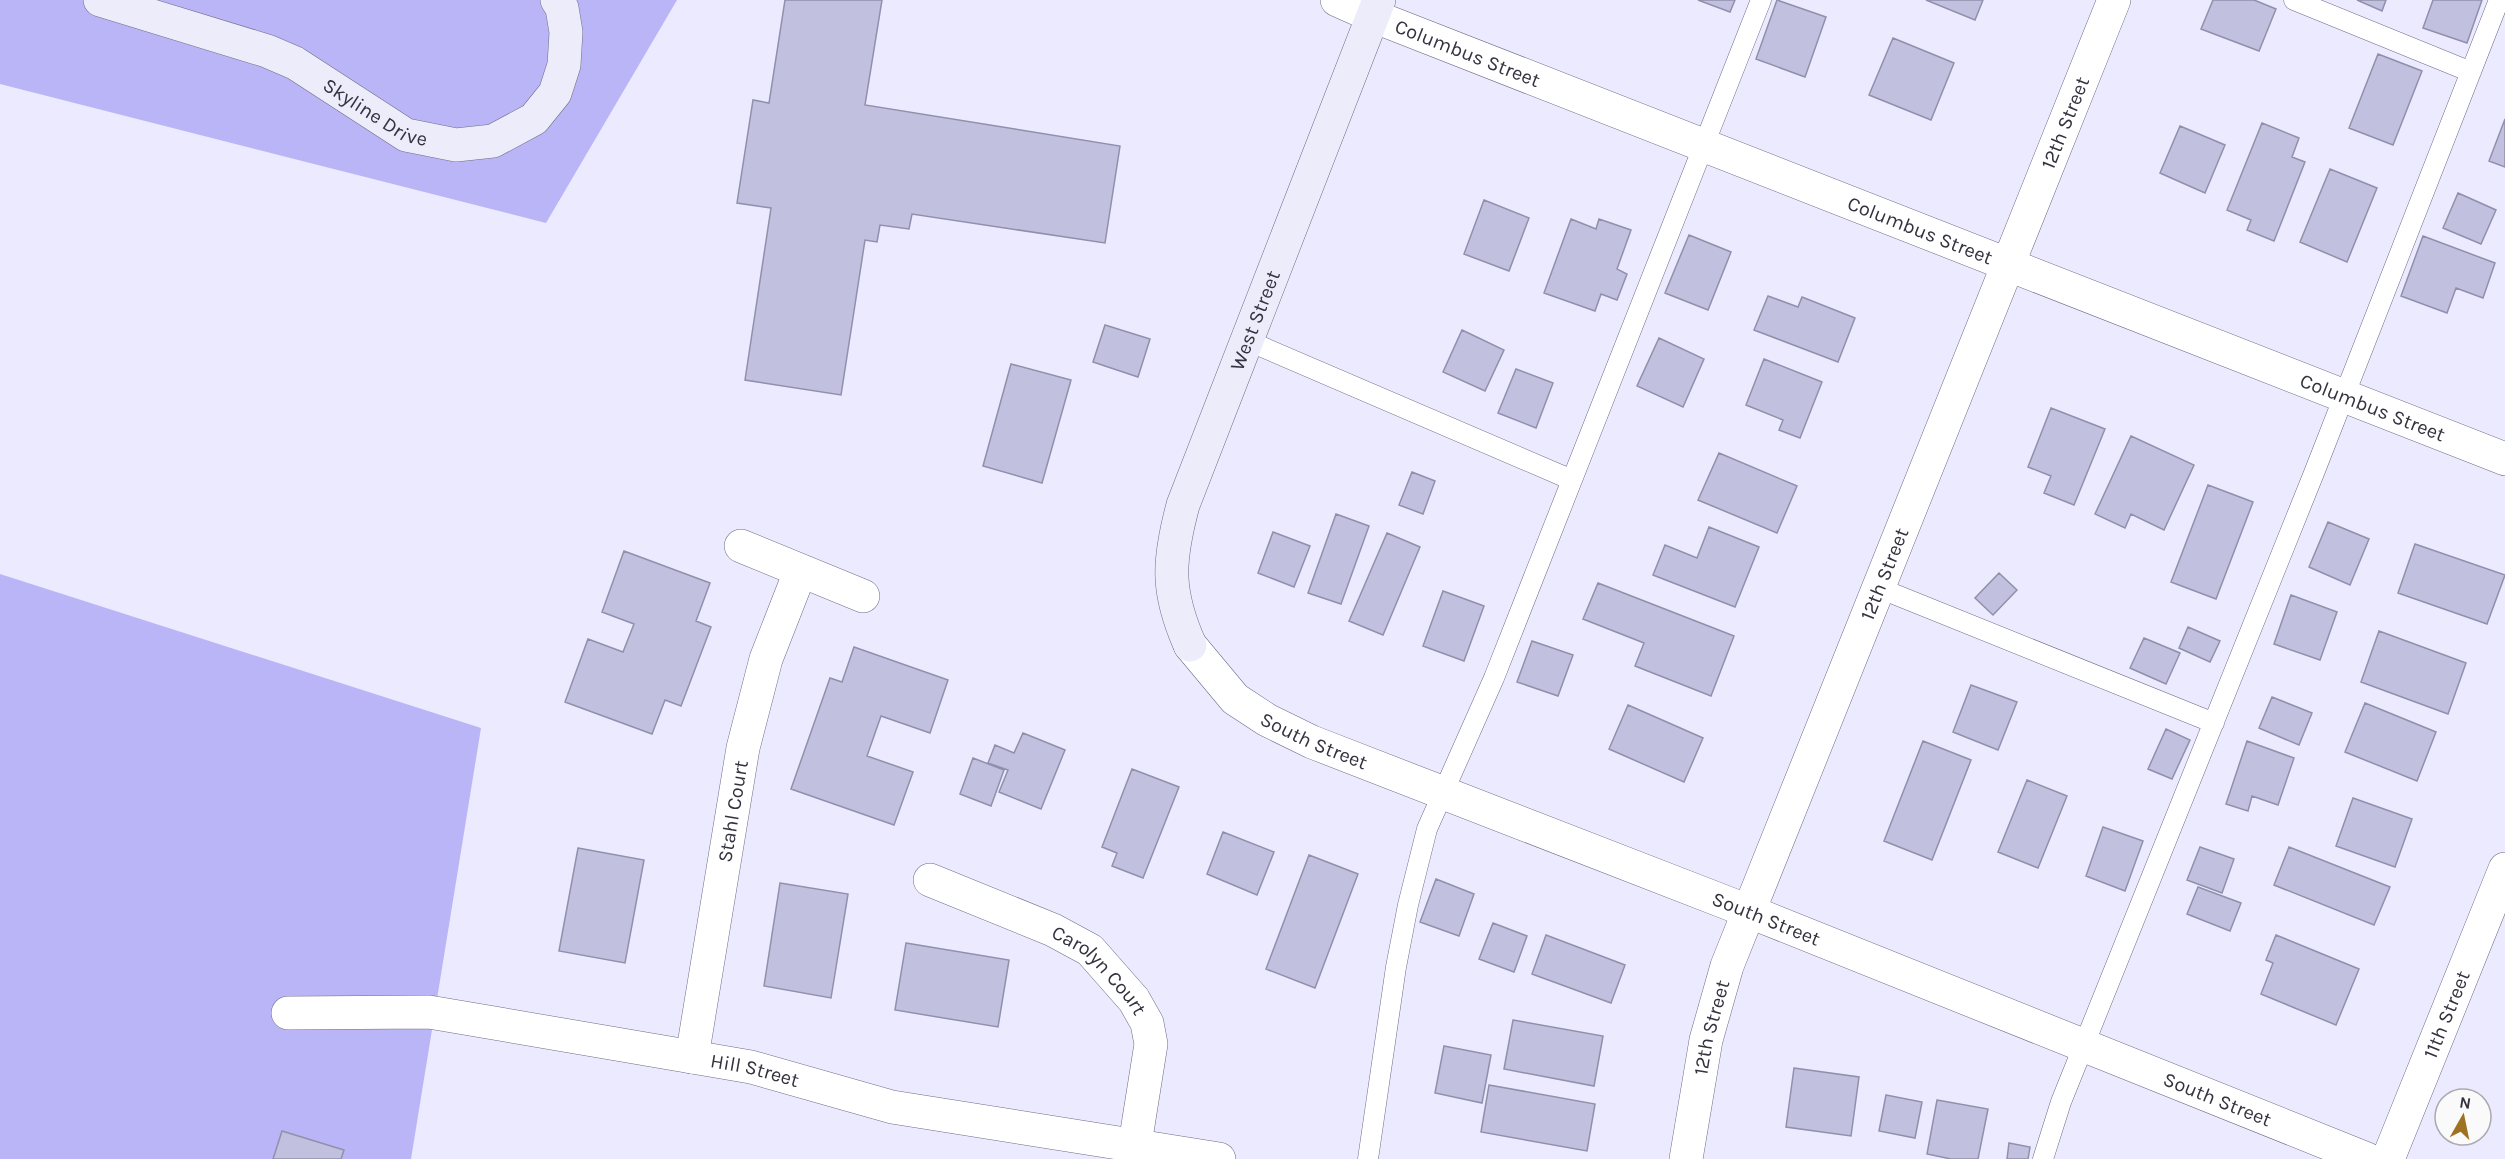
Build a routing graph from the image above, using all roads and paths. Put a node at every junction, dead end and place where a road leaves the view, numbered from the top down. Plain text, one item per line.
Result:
1 (100, 0) edge
2 (557, 0) edge
3 (1337, 0) edge
4 (1761, 0) edge
5 (2114, 0) edge
6 (2294, 0) edge
7 (2499, 0) edge
8 (1376, 8) edge
9 (2471, 72) junction
10 (1703, 144) junction
11 (2010, 264) junction
12 (1246, 340) junction
13 (2344, 396) junction
14 (2505, 459) edge
15 (1572, 480) junction
16 (741, 546) dead end
17 (800, 572) junction
18 (1879, 588) junction
19 (863, 596) dead end
20 (1190, 645) joint
21 (2214, 723) junction
22 (1443, 793) junction
23 (2505, 869) edge
24 (930, 880) dead end
25 (1748, 911) junction
26 (288, 1013) dead end
27 (2085, 1046) junction
28 (692, 1057) junction
29 (1135, 1144) junction
30 (1219, 1159) edge
31 (1368, 1159) edge
32 (1686, 1159) edge
33 (2043, 1159) edge
34 (2367, 1159) edge
35 (2388, 1159) edge

1 - 2 street, Skyline Drive
3 - 8 street, Columbus Street
4 - 10 lane
5 - 11 street, 12th Street
6 - 9 lane
7 - 9 lane
8 - 10 street, Columbus Street
8 - 12 street, West Street
9 - 13 lane
10 - 11 street, Columbus Street
10 - 15 lane
11 - 13 street, Columbus Street
11 - 18 street, 12th Street
12 - 15 lane
12 - 20 street, West Street
13 - 14 street, Columbus Street
13 - 21 lane
15 - 22 lane
16 - 17 street
17 - 19 street
17 - 28 street, Stahl Court
18 - 21 lane
18 - 25 street, 12th Street
20 - 22 street, South Street
21 - 27 lane
22 - 25 street, South Street
22 - 31 lane
23 - 35 street, 11th Street
24 - 29 street, Carolyn Court
25 - 27 street, South Street
25 - 32 street, 12th Street
26 - 28 street, Hill Street
27 - 33 lane
27 - 34 street, South Street
28 - 29 street, Hill Street
29 - 30 street, Hill Street

